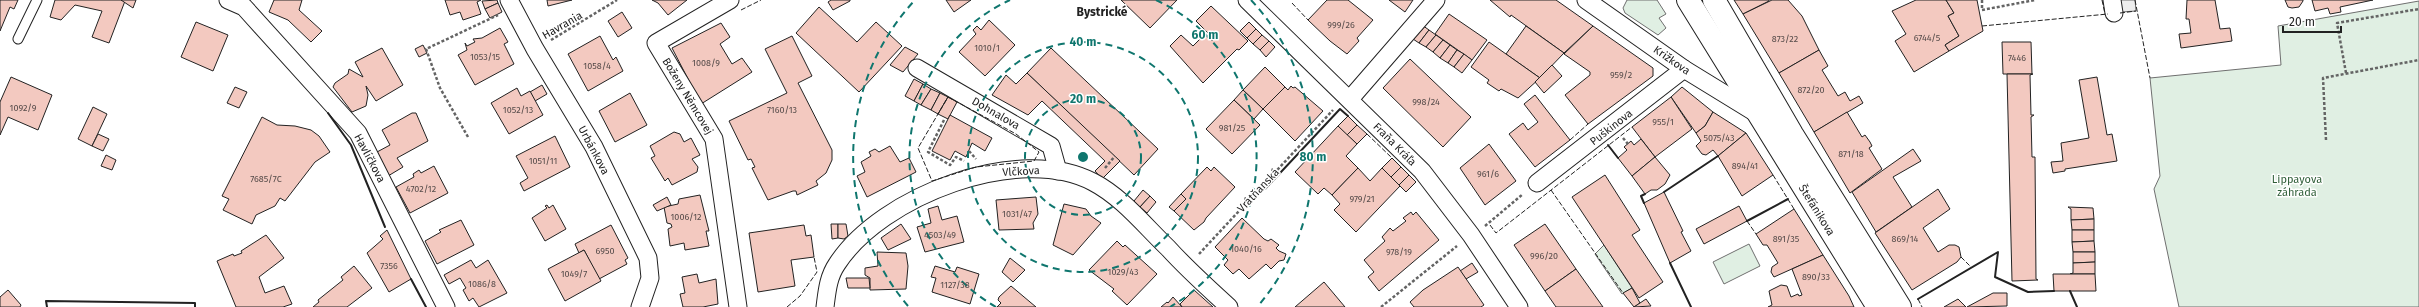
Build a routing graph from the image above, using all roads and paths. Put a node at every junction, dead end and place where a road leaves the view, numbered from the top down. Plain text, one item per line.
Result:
1 (37, 0) edge
2 (228, 0) edge
3 (617, 0) edge
4 (730, 0) edge
5 (1248, 0) edge
6 (1436, 0) edge
7 (1688, 0) edge
8 (1714, 0) edge
9 (1982, 0) edge
10 (2034, 0) edge
11 (1590, 1) edge
12 (511, 4) edge
13 (2419, 9) edge
14 (18, 39) dead end
15 (535, 49) junction
16 (2419, 60) edge
17 (917, 68) dead end
18 (1684, 70) junction
19 (2346, 73) junction
20 (1348, 97) junction
21 (1756, 113) junction
22 (944, 120) dead end
23 (1792, 134) junction
24 (468, 137) dead end
25 (2326, 140) dead end
26 (976, 157) dead end
27 (1058, 171) junction
28 (1537, 183) dead end
29 (1186, 268) junction
30 (446, 307) edge
31 (640, 307) edge
32 (738, 307) edge
33 (825, 307) edge
34 (1229, 307) edge
35 (1519, 307) edge
36 (1878, 307) edge
37 (1900, 307) edge

1 - 14 lane
2 - 30 street, Havlíčkova
3 - 15 path, Havrania
4 - 32 street, Boženy Němcovej
5 - 20 street, Fraňa Kráľa
6 - 20 street
7 - 21 main road, Štefánikova
8 - 23 main road, Štefánikova
9 - 10 path
11 - 18 street, Križkova
12 - 15 street, Urbánkova
12 - 24 path
13 - 19 path
15 - 31 street, Urbánkova
16 - 19 path
17 - 27 street, Dohnalova
18 - 21 street, Križkova
18 - 28 street, Puškinova
19 - 25 path
20 - 29 path, Vrátňanská
20 - 35 street, Fraňa Kráľa
21 - 23 street, Štefánikova
21 - 36 main road, Štefánikova
22 - 26 path
23 - 37 main road, Štefánikova
27 - 29 street, Vlčkova
27 - 33 street, Vlčkova
29 - 34 street, Vlčkova

